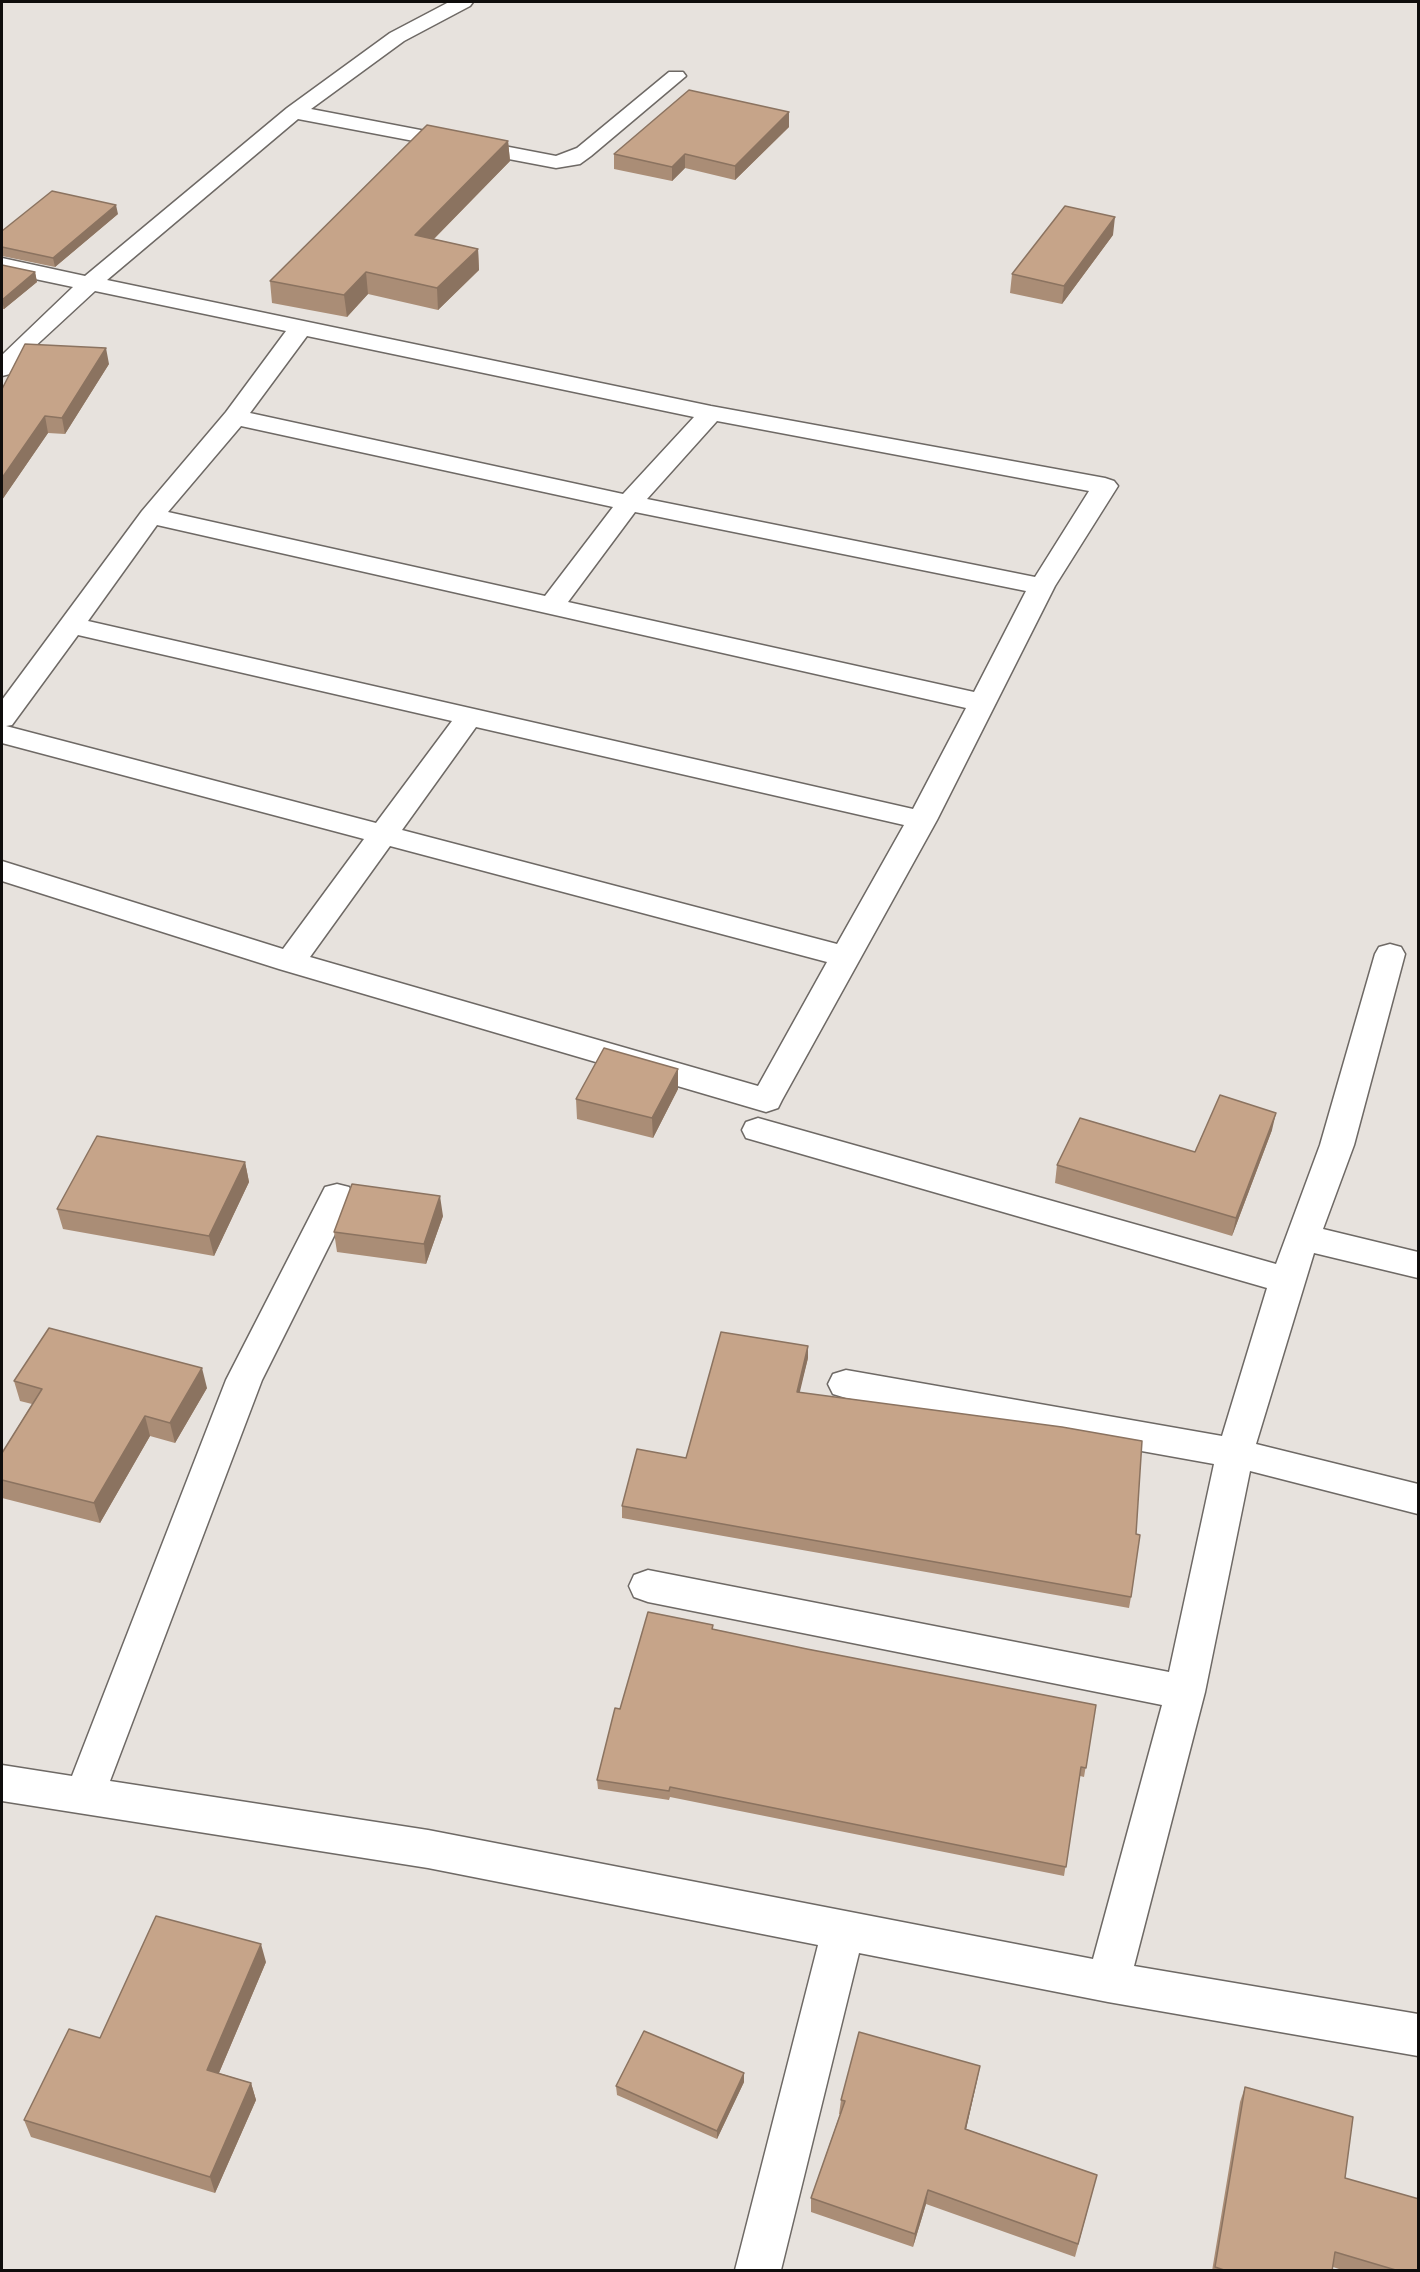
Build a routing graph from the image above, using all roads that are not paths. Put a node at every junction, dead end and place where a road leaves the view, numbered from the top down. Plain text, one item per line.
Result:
1 (463, 2) edge
2 (676, 76) dead end
3 (294, 111) junction
4 (2, 265) edge
5 (89, 284) junction
6 (300, 329) junction
7 (2, 369) edge
8 (711, 413) junction
9 (235, 417) junction
10 (629, 503) junction
11 (151, 516) junction
12 (1042, 586) junction
13 (551, 606) junction
14 (71, 625) junction
15 (983, 703) junction
16 (469, 717) junction
17 (2, 719) edge
18 (2, 734) edge
19 (922, 820) junction
20 (383, 835) junction
21 (2, 871) edge
22 (1390, 954) dead end
23 (847, 957) junction
24 (290, 962) junction
25 (758, 1130) dead end
26 (337, 1196) dead end
27 (1303, 1238) junction
28 (1419, 1265) edge
29 (1287, 1280) junction
30 (846, 1384) dead end
31 (1235, 1454) junction
32 (1419, 1499) edge
33 (648, 1586) dead end
34 (1185, 1692) junction
35 (2, 1783) edge
36 (84, 1796) junction
37 (843, 1931) junction
38 (1108, 1982) junction
39 (1419, 2035) edge
40 (758, 2271) edge

1 - 3 street
2 - 3 street
3 - 5 street
4 - 5 street
5 - 6 street
5 - 7 street
6 - 8 street
6 - 9 street
8 - 10 street
8 - 12 street
9 - 10 street
9 - 11 street
10 - 12 street
10 - 13 street
11 - 13 street
11 - 14 street
12 - 15 street
13 - 15 street
14 - 16 street
14 - 17 street
15 - 19 street
16 - 19 street
16 - 20 street
18 - 20 street
19 - 23 street
20 - 23 street
20 - 24 street
21 - 24 street
22 - 27 street
23 - 24 street
25 - 29 street
26 - 36 street
27 - 28 street
27 - 29 street
29 - 31 street
30 - 31 street
31 - 32 street
31 - 34 street
33 - 34 street
34 - 38 street
35 - 36 street
36 - 37 street
37 - 38 street
37 - 40 street
38 - 39 street

